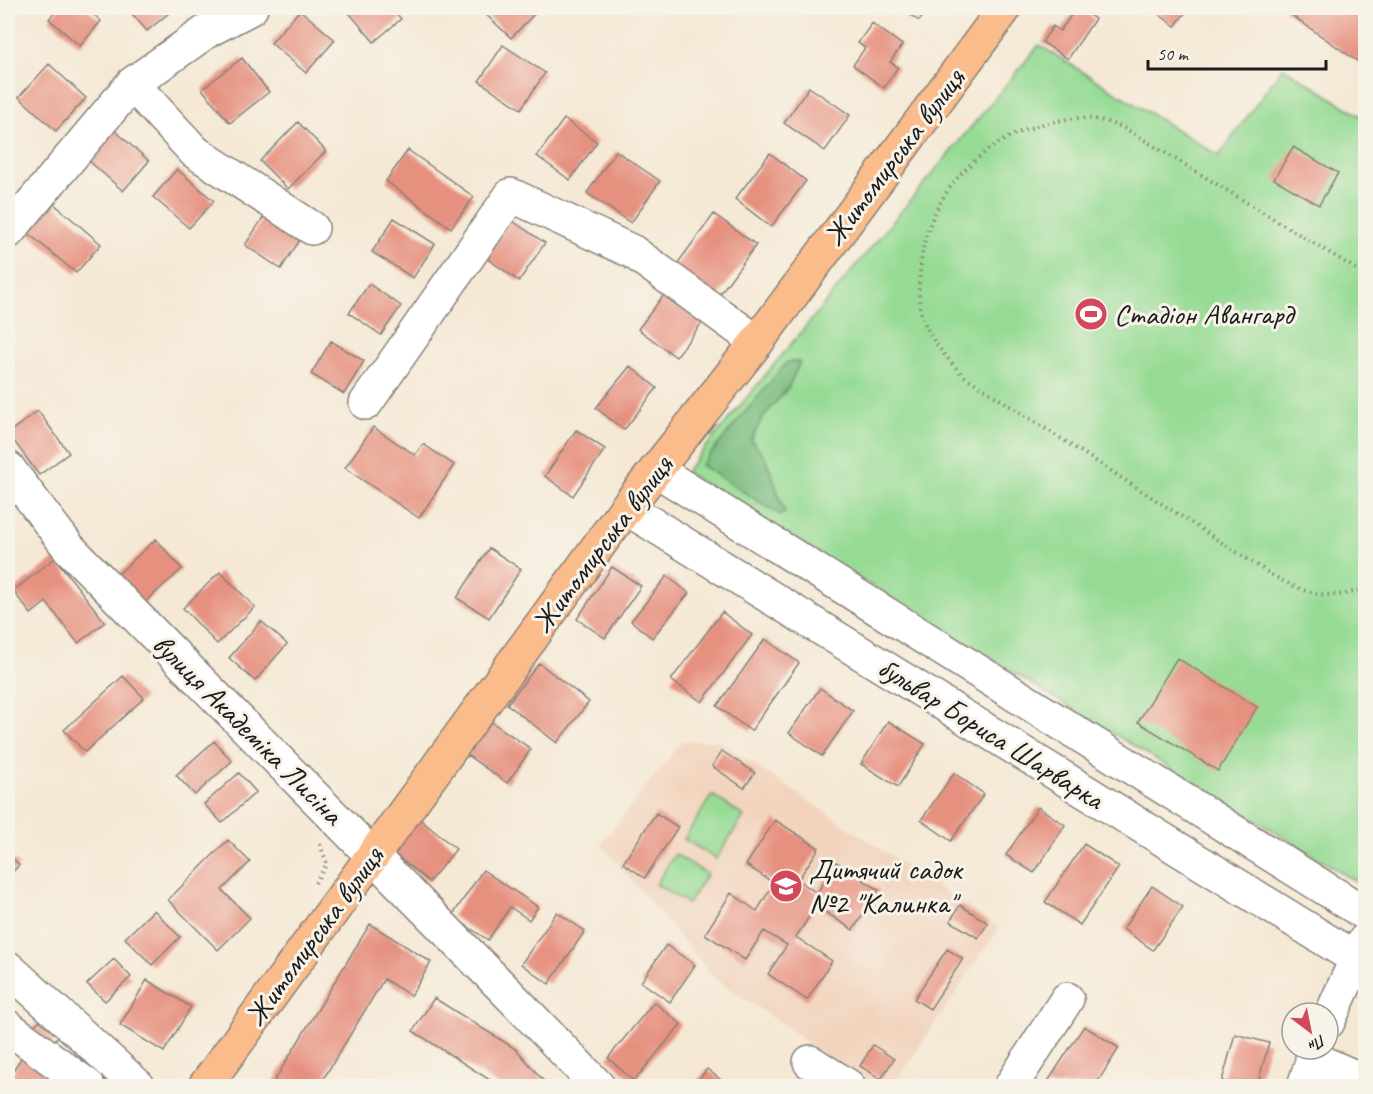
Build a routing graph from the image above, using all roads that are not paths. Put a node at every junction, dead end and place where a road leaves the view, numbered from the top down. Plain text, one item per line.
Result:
1 (251, 8) edge
2 (1005, 8) edge
3 (132, 84) junction
4 (312, 228) dead end
5 (8, 232) edge
6 (757, 342) junction
7 (366, 403) dead end
8 (8, 468) edge
9 (656, 470) junction
10 (626, 508) junction
11 (373, 856) junction
12 (1365, 914) edge
13 (1360, 949) edge
14 (8, 968) edge
15 (33, 991) junction
16 (1067, 999) dead end
17 (1337, 1001) edge
18 (8, 1027) edge
19 (810, 1062) dead end
20 (1311, 1065) edge
21 (1365, 1082) edge
22 (88, 1086) edge
23 (138, 1086) edge
24 (205, 1086) edge
25 (598, 1086) edge
26 (848, 1086) edge
27 (1011, 1086) edge

1 - 3 street
2 - 6 main road, Житомирська вулиця
3 - 4 street
3 - 5 street
6 - 7 street
6 - 9 main road, Житомирська вулиця
8 - 11 street, вулиця Академіка Лисіна
9 - 10 main road, Житомирська вулиця
9 - 12 street, бульвар Бориса Шарварка
10 - 11 main road, Житомирська вулиця
10 - 13 street, бульвар Бориса Шарварка
11 - 24 main road, Житомирська вулиця
11 - 25 street, вулиця Академіка Лисіна
13 - 17 street
14 - 15 street
15 - 18 street
15 - 23 street
16 - 27 street
18 - 22 street
19 - 26 street
20 - 21 street

